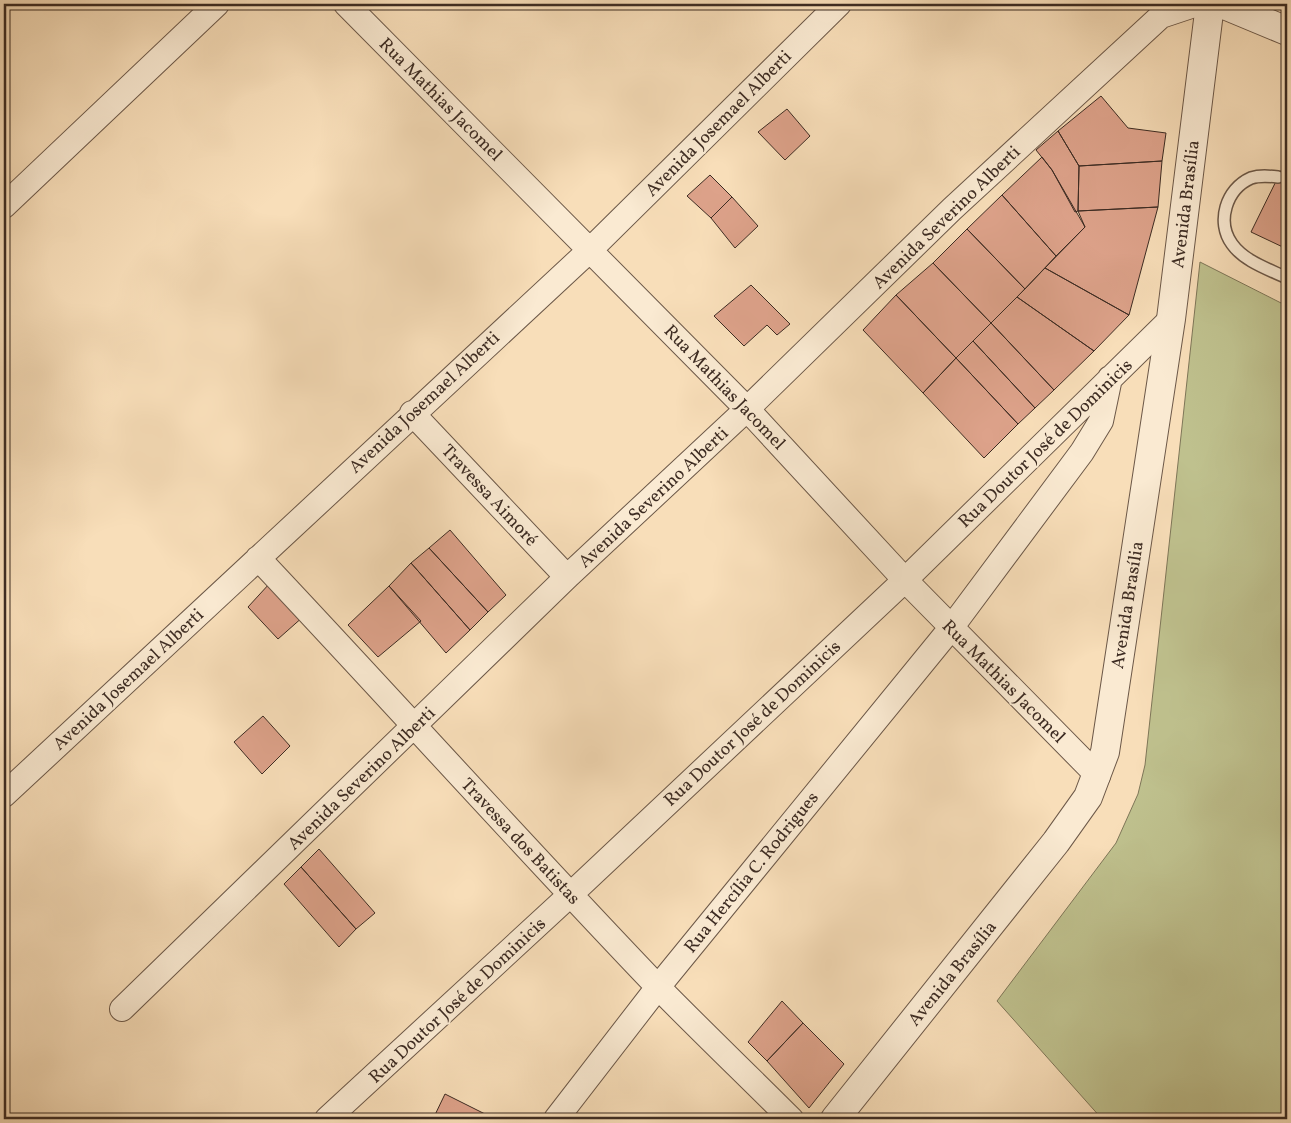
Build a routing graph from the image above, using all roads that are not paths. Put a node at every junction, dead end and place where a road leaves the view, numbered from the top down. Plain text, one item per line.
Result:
1 (217, 4) edge
2 (346, 4) edge
3 (839, 4) edge
4 (1197, 4) edge
5 (1210, 4) edge
6 (1222, 4) edge
7 (1287, 31) edge
8 (1278, 177) dead end
9 (4, 206) edge
10 (591, 249) junction
11 (1287, 278) edge
12 (1171, 319) junction
13 (1110, 378) junction
14 (747, 409) junction
15 (412, 413) junction
16 (258, 558) junction
17 (567, 577) junction
18 (905, 580) junction
19 (951, 628) junction
20 (416, 726) junction
21 (1098, 776) junction
22 (4, 795) edge
23 (570, 895) junction
24 (658, 986) junction
25 (122, 1009) dead end
26 (327, 1119) edge
27 (556, 1119) edge
28 (791, 1119) edge
29 (835, 1119) edge

1 - 9 street
2 - 10 street, Rua Mathias Jacomel
3 - 10 street, Avenida Josemael Alberti
4 - 14 street, Avenida Severino Alberti
5 - 12 street, Avenida Brasília
6 - 7 street
8 - 11 lane
10 - 14 street, Rua Mathias Jacomel
10 - 15 street, Avenida Josemael Alberti
12 - 13 street, Rua Doutor José de Dominicis
12 - 21 street, Avenida Brasília
13 - 18 street, Rua Doutor José de Dominicis
13 - 19 street, Rua Hercília C. Rodrigues
14 - 17 street, Avenida Severino Alberti
14 - 18 street, Rua Mathias Jacomel
15 - 16 street, Avenida Josemael Alberti
15 - 17 street, Travessa Aimoré
16 - 20 street, Travessa dos Batistas
16 - 22 street, Avenida Josemael Alberti
17 - 20 street, Avenida Severino Alberti
18 - 19 street, Rua Mathias Jacomel
18 - 23 street, Rua Doutor José de Dominicis
19 - 21 street, Rua Mathias Jacomel
19 - 24 street, Rua Hercília C. Rodrigues
20 - 23 street, Travessa dos Batistas
20 - 25 street, Avenida Severino Alberti
21 - 29 street, Avenida Brasília
23 - 24 street, Travessa dos Batistas
23 - 26 street, Rua Doutor José de Dominicis
24 - 27 street, Rua Hercília C. Rodrigues
24 - 28 street, Travessa dos Batistas

